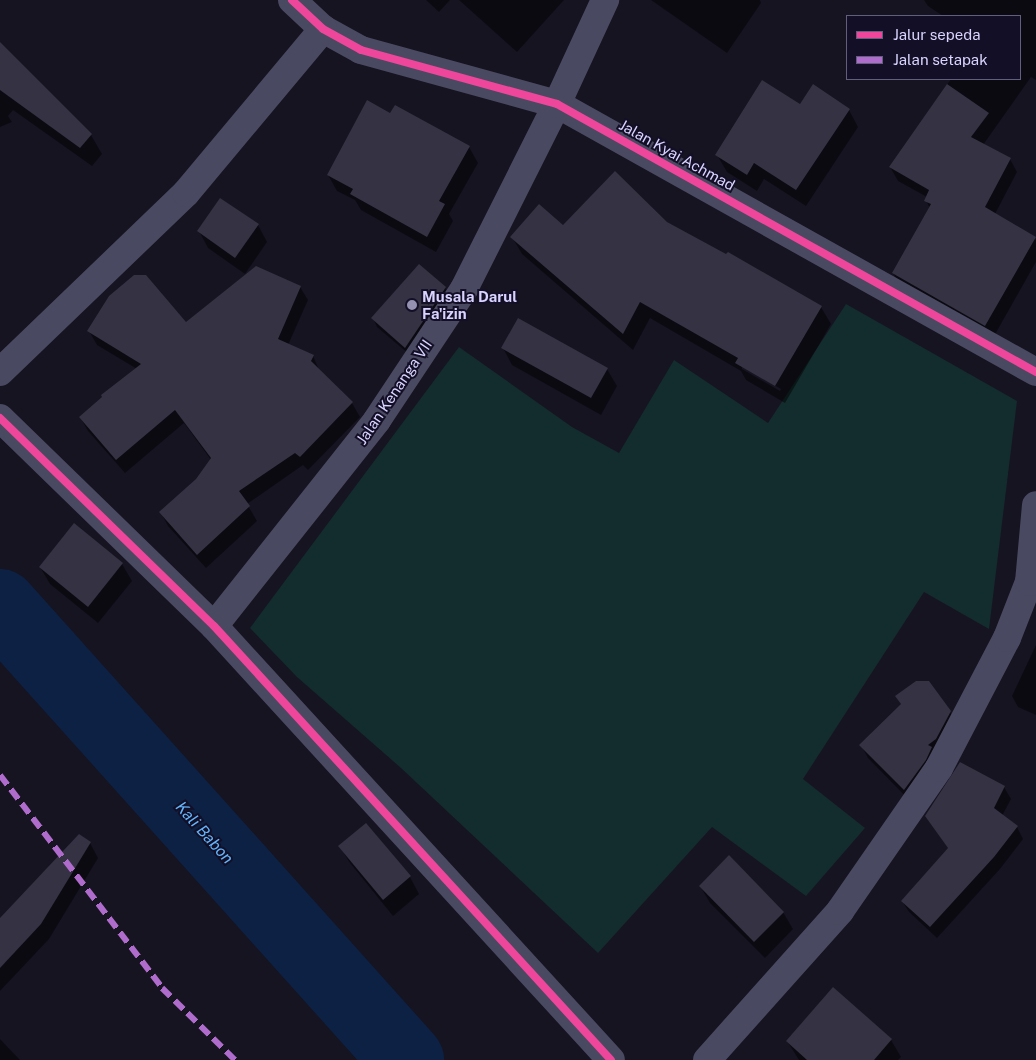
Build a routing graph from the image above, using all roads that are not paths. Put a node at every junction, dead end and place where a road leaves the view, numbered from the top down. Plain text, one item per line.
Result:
1 (292, 0) edge
2 (605, 0) edge
3 (322, 29) junction
4 (558, 104) junction
5 (0, 372) edge
6 (1036, 372) edge
7 (0, 418) edge
8 (1036, 505) edge
9 (214, 626) junction
10 (611, 1060) edge
11 (706, 1060) edge

1 - 3 street, Jalan Kyai Achmad
2 - 4 street, Jalan Kenanga VII
3 - 4 street, Jalan Kyai Achmad
3 - 5 street
4 - 6 street, Jalan Kyai Achmad
4 - 9 street, Jalan Kenanga VII
7 - 9 street
8 - 11 street
9 - 10 street

